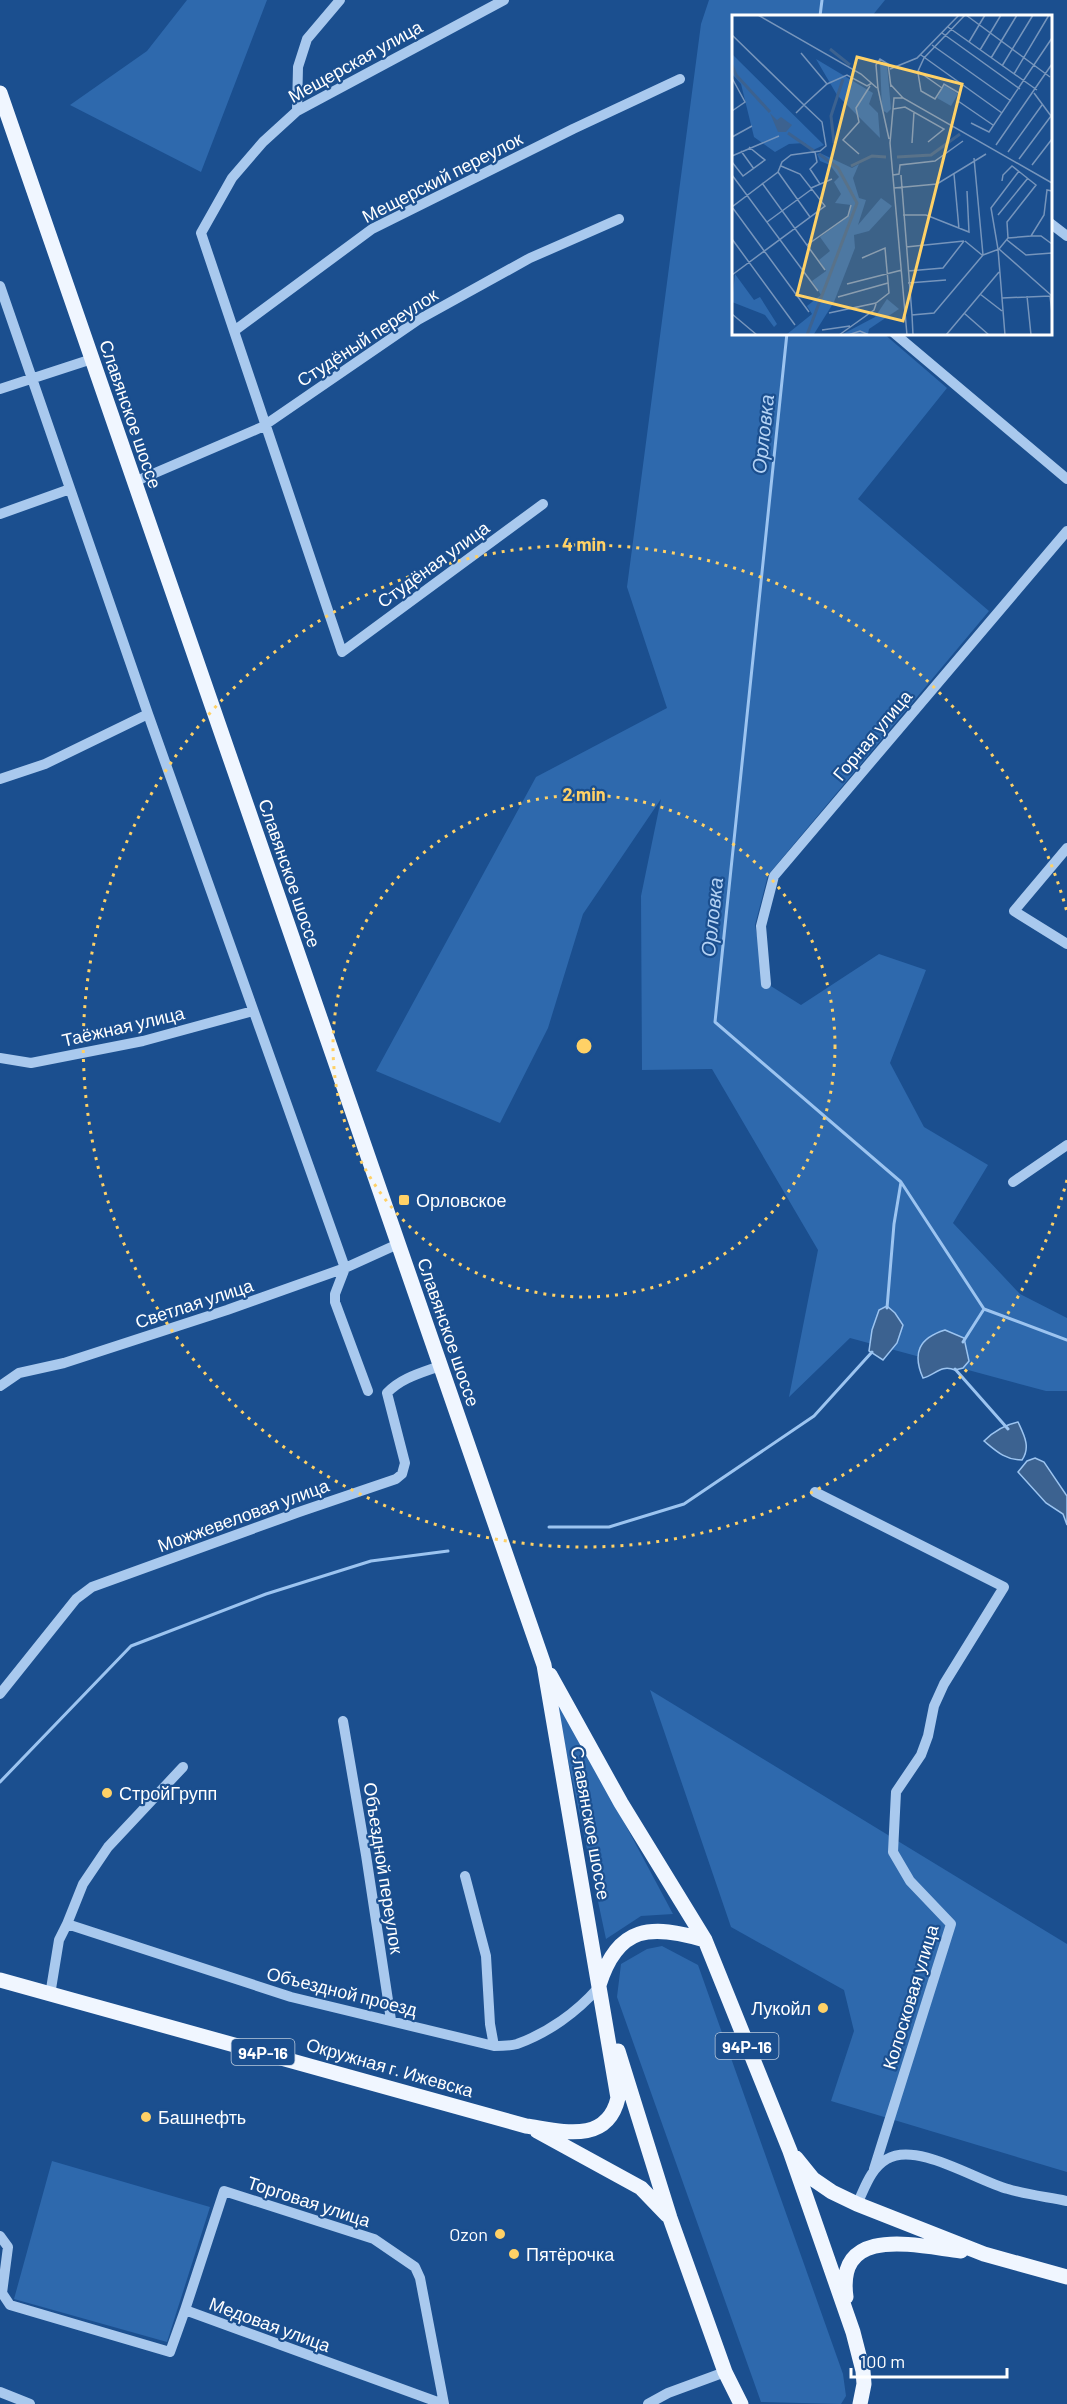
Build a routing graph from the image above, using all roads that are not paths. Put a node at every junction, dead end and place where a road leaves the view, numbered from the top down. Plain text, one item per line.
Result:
1 (340, 0) edge
2 (504, 0) edge
3 (680, 79) dead end
4 (0, 93) edge
5 (297, 110) junction
6 (619, 219) dead end
7 (1052, 225) edge
8 (1067, 236) edge
9 (0, 286) edge
10 (234, 331) junction
11 (895, 334) edge
12 (92, 359) junction
13 (31, 377) junction
14 (0, 388) edge
15 (266, 424) junction
16 (1067, 479) edge
17 (134, 482) junction
18 (70, 489) junction
19 (543, 504) dead end
20 (0, 514) edge
21 (1067, 531) edge
22 (148, 714) junction
23 (0, 779) edge
24 (1067, 848) edge
25 (1067, 944) edge
26 (766, 984) dead end
27 (253, 1011) junction
28 (0, 1058) edge
29 (1067, 1145) edge
30 (1013, 1182) dead end
31 (398, 1244) junction
32 (345, 1268) junction
33 (440, 1366) junction
34 (0, 1386) edge
35 (368, 1391) dead end
36 (815, 1492) dead end
37 (544, 1665) junction
38 (0, 1694) edge
39 (343, 1720) dead end
40 (183, 1767) dead end
41 (465, 1876) dead end
42 (67, 1924) junction
43 (705, 1940) junction
44 (0, 1980) edge
45 (598, 1988) junction
46 (50, 1995) junction
47 (391, 2020) junction
48 (494, 2046) junction
49 (526, 2126) junction
50 (790, 2151) junction
51 (874, 2169) junction
52 (1067, 2201) edge
53 (856, 2204) junction
54 (670, 2218) junction
55 (0, 2236) edge
56 (984, 2254) junction
57 (1067, 2277) edge
58 (185, 2310) junction
59 (853, 2332) junction
60 (725, 2372) junction
61 (0, 2392) edge
62 (30, 2404) edge
63 (443, 2404) edge
64 (648, 2404) edge
65 (741, 2404) edge
66 (860, 2404) edge

1 - 5 street
2 - 5 street, Мещерская улица
3 - 10 street, Мещерский переулок
4 - 12 main road, Славянское шоссе
5 - 10 street, Мещерская улица
6 - 15 street, Студёный переулок
7 - 8 street
9 - 13 street
10 - 15 street
11 - 16 street
12 - 13 street
12 - 17 main road, Славянское шоссе
13 - 14 street
13 - 18 street
15 - 17 street, Студёный переулок
15 - 19 street, Студёная улица
17 - 31 main road, Славянское шоссе
18 - 20 street
18 - 22 street
21 - 26 street, Горная улица
22 - 23 street
22 - 27 street
24 - 25 street
27 - 28 street, Таёжная улица
27 - 32 street
29 - 30 street
31 - 32 street, Светлая улица
31 - 33 main road, Славянское шоссе
32 - 34 street, Светлая улица
32 - 35 street
33 - 37 main road, Славянское шоссе
33 - 38 street, Можжевеловая улица
36 - 51 street, Колосковая улица
37 - 43 main road, Славянское шоссе
37 - 45 main road, Славянское шоссе
39 - 47 street, Объездной переулок
40 - 42 street
41 - 48 street
42 - 46 street
42 - 47 street, Объездной проезд
43 - 45 main road
43 - 50 main road, 94Р-16
44 - 46 main road, Окружная г. Ижевска / 94Р-16
45 - 48 street, Объездной проезд
45 - 49 main road, Окружная г. Ижевска / 94Р-16
45 - 54 main road, 94Р-16
46 - 49 main road, Окружная г. Ижевска / 94Р-16
47 - 48 street, Объездной проезд
49 - 54 main road, Окружная г. Ижевска / 94Р-16
50 - 53 main road, 94Р-16
50 - 59 main road, 94Р-16
51 - 52 street
51 - 53 street, Колосковая улица
53 - 56 main road, 94Р-16
54 - 60 main road, 94Р-16
55 - 58 street, Медовая улица
56 - 57 main road, 94Р-16
56 - 59 main road, 94Р-16
58 - 63 street, Медовая улица
58 - 63 street, Торговая улица
59 - 66 main road, 94Р-16
60 - 64 street
60 - 65 main road, 94Р-16
61 - 62 street

